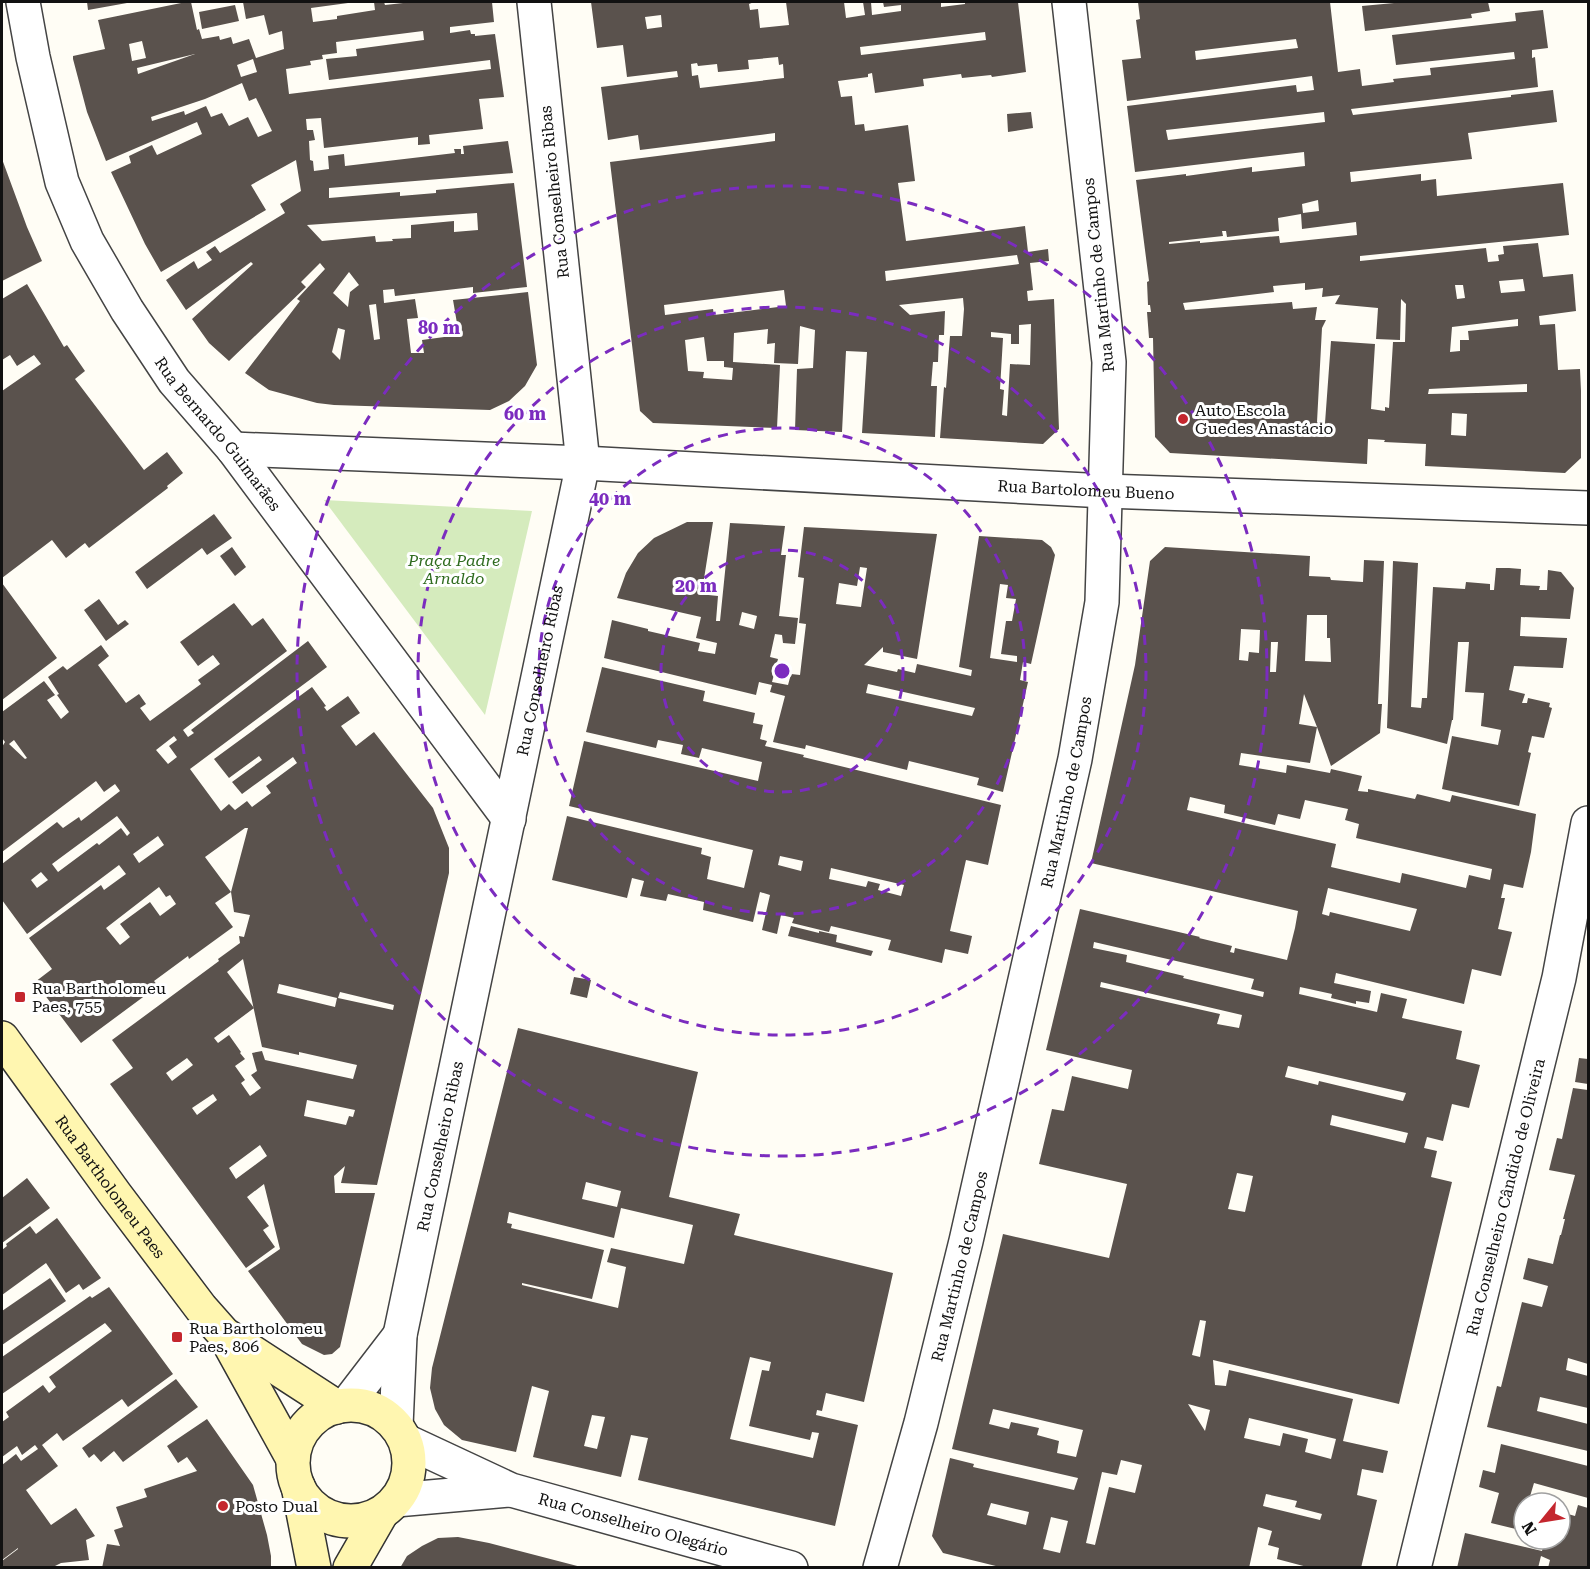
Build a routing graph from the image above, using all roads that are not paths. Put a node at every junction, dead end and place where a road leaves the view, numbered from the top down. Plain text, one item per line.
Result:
1 (23, 2) edge
2 (534, 2) edge
3 (1069, 2) edge
4 (233, 449) junction
5 (583, 463) junction
6 (1105, 491) junction
7 (1588, 508) edge
8 (509, 819) junction
9 (1588, 823) edge
10 (2, 1038) edge
11 (224, 1334) junction
12 (400, 1335) junction
13 (342, 1406) junction
14 (401, 1433) junction
15 (295, 1472) junction
16 (511, 1490) junction
17 (389, 1507) junction
18 (314, 1568) edge
19 (350, 1568) edge
20 (791, 1568) edge
21 (879, 1568) edge
22 (1414, 1568) edge

1 - 4 street, Rua Bernardo Guimarães
2 - 5 street, Rua Conselheiro Ribas
3 - 6 street, Rua Martinho de Campos
4 - 5 street
4 - 8 street, Rua Bernardo Guimarães
5 - 6 street, Rua Bartolomeu Bueno
5 - 8 street, Rua Conselheiro Ribas
6 - 7 street, Rua Bartolomeu Bueno
6 - 21 street, Rua Martinho de Campos
8 - 12 street, Rua Conselheiro Ribas
9 - 22 street, Rua Conselheiro Cândido de Oliveira
10 - 11 street, Rua Bartholomeu Paes
11 - 13 street, Rua Bartholomeu Paes
11 - 15 street, Rua Bartholomeu Paes
12 - 13 street, Rua Conselheiro Ribas
12 - 14 street, Rua Conselheiro Ribas
13 - 14 street
13 - 15 street
14 - 16 street, Rua Conselheiro Olegário
14 - 17 street
15 - 17 street
15 - 18 street
16 - 17 street, Rua Conselheiro Olegário
16 - 20 street, Rua Conselheiro Olegário
17 - 19 street

